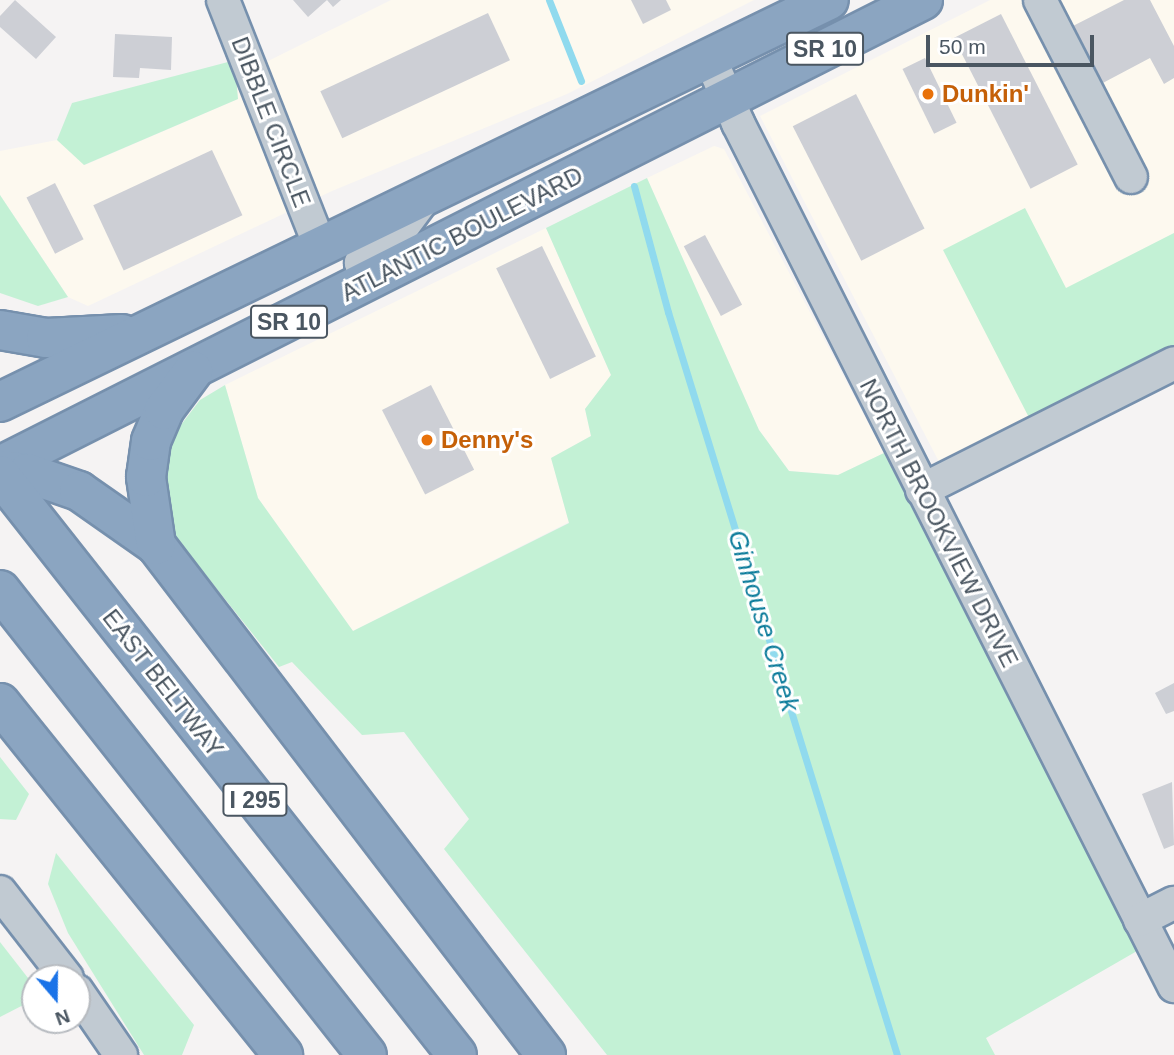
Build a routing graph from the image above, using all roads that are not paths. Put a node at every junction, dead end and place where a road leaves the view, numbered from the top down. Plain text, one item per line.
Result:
1 (223, 0) edge
2 (829, 0) edge
3 (923, 0) edge
4 (1040, 0) edge
5 (710, 58) junction
6 (728, 99) junction
7 (1131, 177) dead end
8 (428, 192) junction
9 (319, 244) junction
10 (369, 281) junction
11 (0, 330) edge
12 (138, 333) junction
13 (1174, 363) edge
14 (194, 369) junction
15 (8, 400) edge
16 (90, 421) junction
17 (0, 443) edge
18 (0, 470) edge
19 (922, 490) junction
20 (156, 545) junction
21 (0, 590) edge
22 (0, 704) edge
23 (0, 892) edge
24 (1174, 903) edge
25 (1140, 920) junction
26 (56, 964) edge
27 (1174, 986) edge
28 (91, 1011) edge
29 (121, 1055) edge
30 (283, 1055) edge
31 (367, 1055) edge
32 (457, 1055) edge
33 (546, 1055) edge

1 - 9 street, DIBBLE CIRCLE
2 - 5 highway, ATLANTIC BOULEVARD / SR 10
3 - 6 highway, ATLANTIC BOULEVARD / SR 10
4 - 7 street
5 - 6 street, NORTH BROOKVIEW DRIVE
5 - 8 highway, ATLANTIC BOULEVARD / SR 10
6 - 10 highway, ATLANTIC BOULEVARD / SR 10
6 - 19 street, NORTH BROOKVIEW DRIVE
8 - 9 highway, ATLANTIC BOULEVARD / SR 10
8 - 10 street
9 - 12 highway, ATLANTIC BOULEVARD / SR 10
10 - 14 highway, ATLANTIC BOULEVARD / SR 10
11 - 12 highway
12 - 15 highway, ATLANTIC BOULEVARD / SR 10
13 - 19 street
14 - 16 highway, ATLANTIC BOULEVARD / SR 10
14 - 20 highway
16 - 17 highway
16 - 18 highway, ATLANTIC BOULEVARD / SR 10
18 - 20 highway
18 - 32 highway, EAST BELTWAY / I 295
19 - 25 street, NORTH BROOKVIEW DRIVE
20 - 33 highway
21 - 31 highway, I 295
22 - 30 highway
23 - 26 street
24 - 25 street
25 - 27 street, NORTH BROOKVIEW DRIVE
28 - 29 street

